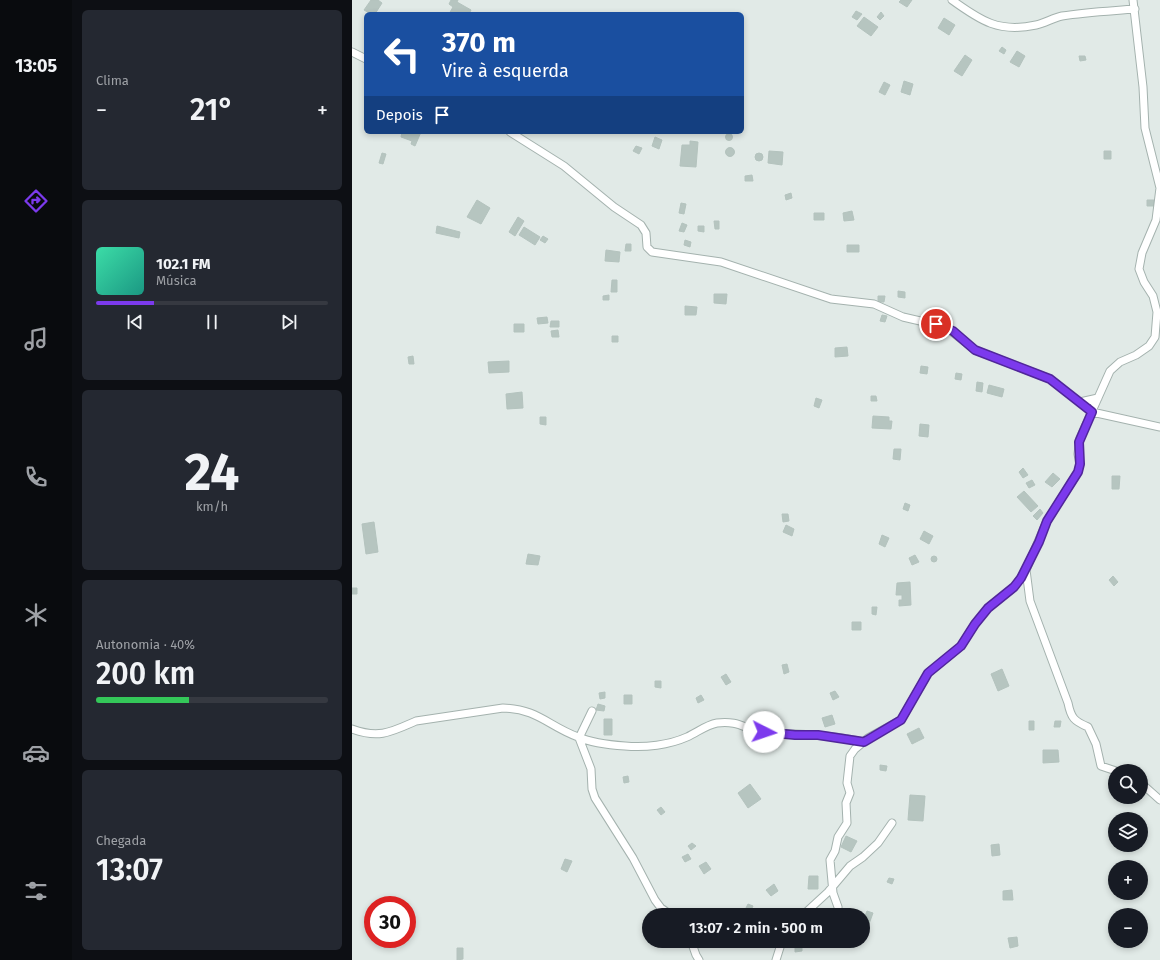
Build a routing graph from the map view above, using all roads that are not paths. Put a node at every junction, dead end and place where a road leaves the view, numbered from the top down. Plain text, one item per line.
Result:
1 (952, 0) edge
2 (1133, 0) edge
3 (1135, 9) junction
4 (352, 52) edge
5 (364, 58) edge
6 (513, 134) edge
7 (1160, 188) edge
8 (1098, 398) junction
9 (1080, 402) junction
10 (1092, 412) junction
11 (1160, 426) edge
12 (1026, 570) junction
13 (592, 711) dead end
14 (352, 729) edge
15 (579, 738) junction
16 (864, 742) junction
17 (1108, 768) edge
18 (1148, 789) edge
19 (1160, 800) edge
20 (892, 822) dead end
21 (833, 883) junction
22 (838, 907) dead end
23 (661, 908) edge
24 (811, 908) edge
25 (694, 948) edge
26 (780, 948) edge
27 (699, 960) edge
28 (776, 960) edge

1 - 3 street
2 - 3 street
3 - 7 street
4 - 5 street
6 - 9 street
7 - 8 street
8 - 9 street
8 - 10 street
9 - 10 street
10 - 11 street
10 - 12 street
12 - 16 street
12 - 17 street
13 - 15 street
14 - 15 street
15 - 16 street
15 - 23 street
16 - 21 street
18 - 19 street
20 - 21 street
21 - 22 street
21 - 24 street
25 - 27 street
26 - 28 street

